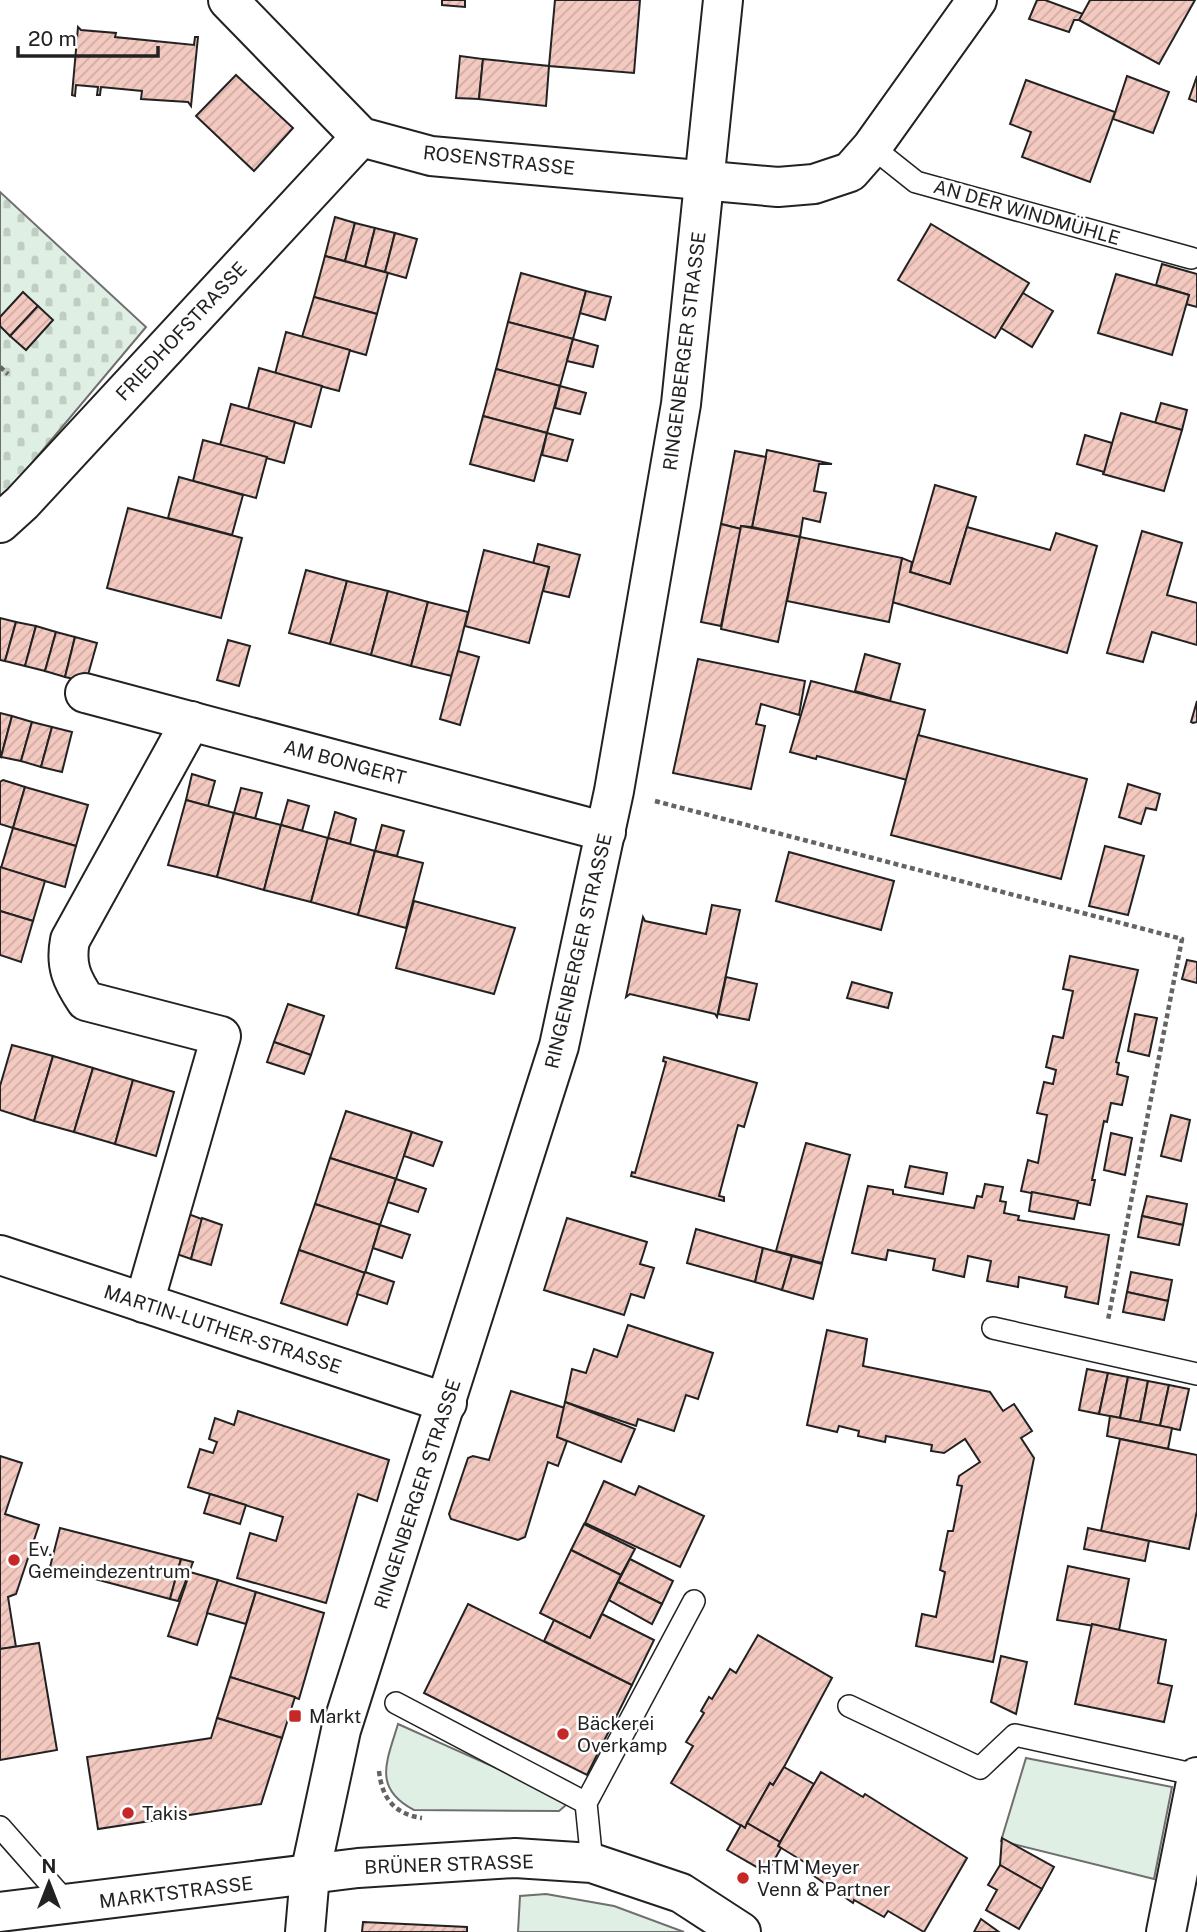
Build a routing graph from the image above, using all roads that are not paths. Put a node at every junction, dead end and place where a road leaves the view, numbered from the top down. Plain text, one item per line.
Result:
1 (228, 0) edge
2 (723, 0) edge
3 (977, 0) edge
4 (361, 137) junction
5 (872, 147) junction
6 (703, 180) junction
7 (1191, 258) dead end
8 (0, 523) edge
9 (85, 693) dead end
10 (191, 721) junction
11 (606, 832) junction
12 (0, 1255) edge
13 (144, 1303) junction
14 (993, 1328) dead end
15 (1197, 1374) edge
16 (447, 1403) junction
17 (694, 1601) dead end
18 (396, 1703) dead end
19 (849, 1706) dead end
20 (1197, 1776) edge
21 (586, 1803) junction
22 (0, 1827) edge
23 (592, 1863) junction
24 (310, 1874) junction
25 (68, 1904) junction
26 (0, 1912) edge
27 (305, 1932) edge
28 (741, 1932) edge
29 (1166, 1932) edge

1 - 4 street
2 - 6 street, RINGENBERGER STRASSE
3 - 5 street
4 - 6 street, ROSENSTRASSE
4 - 8 street, FRIEDHOFSTRASSE
5 - 6 street
5 - 7 lane, AN DER WINDMÜHLE
6 - 11 street, RINGENBERGER STRASSE
9 - 10 street, AM BONGERT
10 - 11 street, AM BONGERT
10 - 13 street
11 - 16 street, RINGENBERGER STRASSE
12 - 13 street, MARTIN-LUTHER-STRASSE
13 - 16 street, MARTIN-LUTHER-STRASSE
14 - 15 lane
16 - 24 street, RINGENBERGER STRASSE
17 - 21 lane
18 - 21 lane
19 - 20 lane
20 - 29 street
21 - 23 lane
22 - 25 lane
23 - 24 street, BRÜNER STRASSE
23 - 28 street, BRÜNER STRASSE
24 - 25 street, MARKTSTRASSE
24 - 27 street, RINGENBERGER STRASSE
25 - 26 street, MARKTSTRASSE

